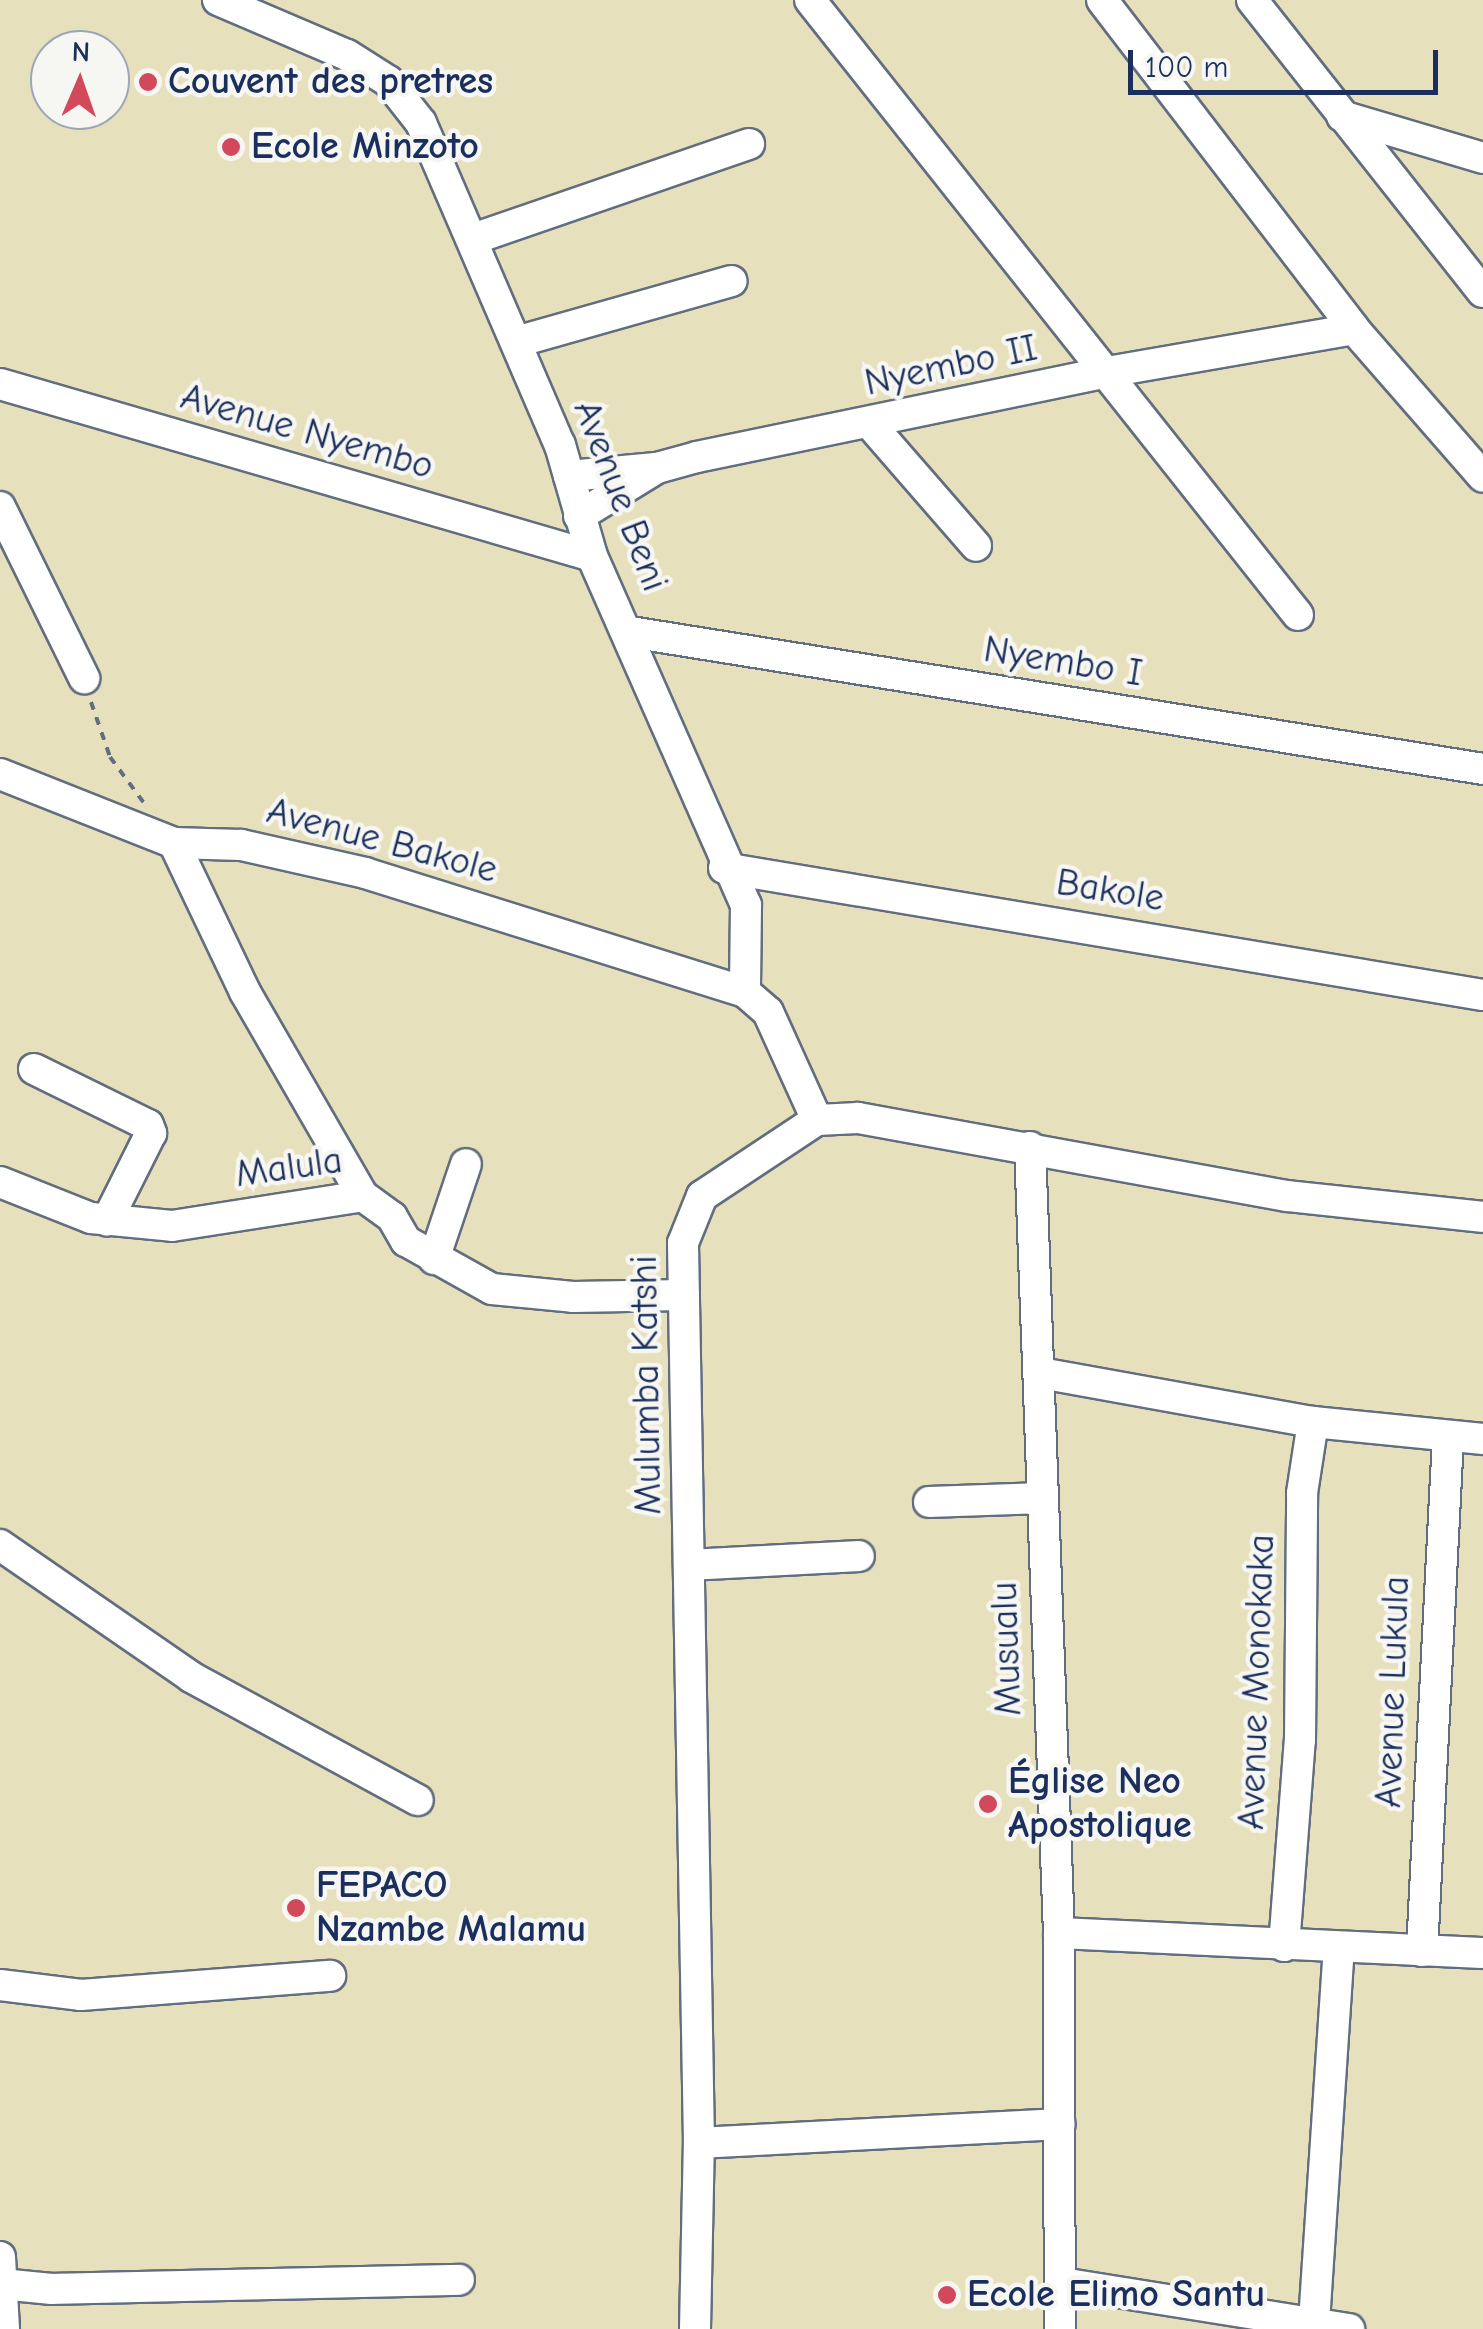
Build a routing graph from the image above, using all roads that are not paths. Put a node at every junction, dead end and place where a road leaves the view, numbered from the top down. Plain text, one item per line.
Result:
1 (810, 0) edge
2 (1102, 0) edge
3 (1252, 0) edge
4 (223, 1) edge
5 (268, 8) edge
6 (1342, 116) junction
7 (750, 144) dead end
8 (1483, 158) edge
9 (473, 239) junction
10 (732, 281) dead end
11 (1483, 292) edge
12 (1354, 330) junction
13 (516, 342) junction
14 (1102, 373) junction
15 (0, 384) edge
16 (871, 424) junction
17 (658, 468) junction
18 (569, 476) junction
19 (1483, 476) edge
20 (0, 507) edge
21 (579, 516) junction
22 (976, 546) dead end
23 (592, 556) junction
24 (1298, 615) dead end
25 (630, 632) junction
26 (84, 678) road end
27 (1483, 769) edge
28 (0, 774) edge
29 (174, 843) junction
30 (724, 868) junction
31 (745, 992) junction
32 (1483, 995) edge
33 (34, 1069) dead end
34 (817, 1120) junction
35 (1030, 1147) junction
36 (466, 1164) dead end
37 (0, 1182) edge
38 (363, 1196) junction
39 (1483, 1216) edge
40 (107, 1220) junction
41 (434, 1259) junction
42 (684, 1294) junction
43 (1040, 1372) junction
44 (1313, 1422) junction
45 (1448, 1438) junction
46 (1483, 1440) edge
47 (1043, 1498) junction
48 (929, 1502) dead end
49 (0, 1546) edge
50 (859, 1556) dead end
51 (689, 1565) junction
52 (418, 1800) dead end
53 (1059, 1933) junction
54 (1284, 1946) junction
55 (1338, 1948) junction
56 (1422, 1951) junction
57 (1483, 1953) edge
58 (330, 1976) dead end
59 (0, 1985) edge
60 (1060, 2124) junction
61 (699, 2142) junction
62 (0, 2257) edge
63 (459, 2280) dead end
64 (1060, 2283) junction
65 (1, 2284) edge
66 (1314, 2322) junction
67 (4, 2329) edge
68 (695, 2329) edge
69 (1060, 2329) edge
70 (1350, 2329) edge

1 - 14 street
2 - 12 street
3 - 6 street
4 - 5 street, Avenue Beni
5 - 9 street, Avenue Beni
6 - 8 street
6 - 11 street
7 - 9 street
9 - 13 street, Avenue Beni
10 - 13 street
12 - 14 street, Nyembo II
12 - 19 street
13 - 18 street, Avenue Beni
14 - 16 street, Nyembo II
14 - 24 street
15 - 23 street, Avenue Nyembo
16 - 17 street, Nyembo II
16 - 22 street
17 - 18 street
17 - 21 street, Nyembo II
18 - 21 street, Avenue Beni
20 - 26 street
21 - 23 street, Avenue Beni
23 - 25 street, Avenue Beni
25 - 27 street, Nyembo I
25 - 30 street, Avenue Beni
28 - 29 street, Avenue Bakole
29 - 31 street, Avenue Bakole
29 - 38 street
30 - 31 street, Avenue Beni
30 - 32 street, Bakole
31 - 34 street
33 - 40 street
34 - 35 street
34 - 42 street, Mulumba Katshi
35 - 39 street
35 - 43 street, Musualu
36 - 41 street
37 - 40 street, Malula
38 - 40 street, Malula
38 - 41 street, Malula
41 - 42 street, Malula
42 - 51 street, Mulumba Katshi
43 - 44 street
43 - 47 street, Musualu
44 - 45 street
44 - 54 street, Avenue Monokaka
45 - 46 street
45 - 56 street, Avenue Lukula
47 - 48 street
47 - 53 street, Musualu
49 - 52 street
50 - 51 street
51 - 61 street, Mulumba Katshi
53 - 54 street
53 - 60 street, Musualu
54 - 55 street
55 - 56 street
55 - 66 street
56 - 57 street
58 - 59 street
60 - 61 street
60 - 64 street, Musualu
61 - 68 street, Mulumba Katshi
62 - 65 street
63 - 65 street
64 - 66 street
64 - 69 street, Musualu
65 - 67 street
66 - 70 street

